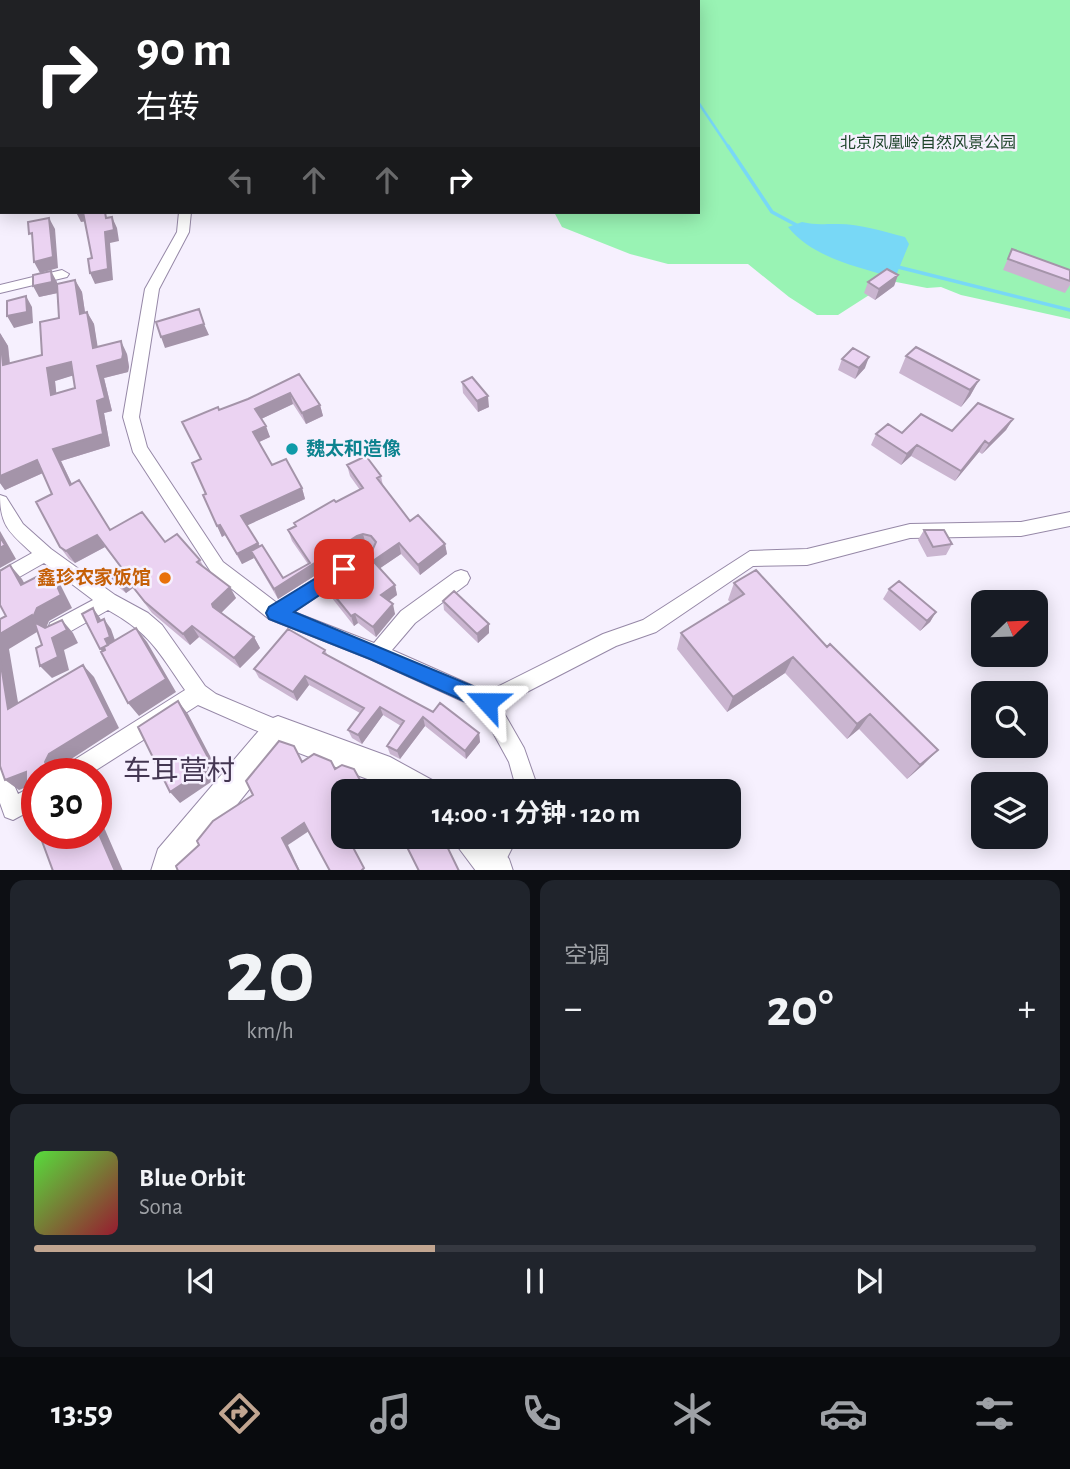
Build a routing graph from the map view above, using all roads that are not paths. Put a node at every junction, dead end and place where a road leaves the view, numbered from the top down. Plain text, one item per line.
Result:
1 (185, 214) edge
2 (62, 275) dead end
3 (0, 289) edge
4 (0, 502) edge
5 (1070, 519) edge
6 (45, 554) junction
7 (367, 554) edge
8 (461, 578) dead end
9 (0, 580) edge
10 (108, 601) junction
11 (276, 613) junction
12 (57, 629) edge
13 (377, 653) junction
14 (198, 693) junction
15 (487, 702) junction
16 (278, 730) junction
17 (95, 758) edge
18 (0, 776) edge
19 (399, 779) edge
20 (526, 779) edge
21 (21, 804) edge
22 (167, 870) edge

1 - 11 street
2 - 3 street
4 - 6 street
5 - 15 street
6 - 9 street
6 - 10 street
7 - 11 street
8 - 13 street
10 - 12 street
10 - 14 street
11 - 13 street
13 - 15 street
14 - 16 street
14 - 17 street
15 - 20 street
16 - 19 street
16 - 22 street
18 - 21 street

